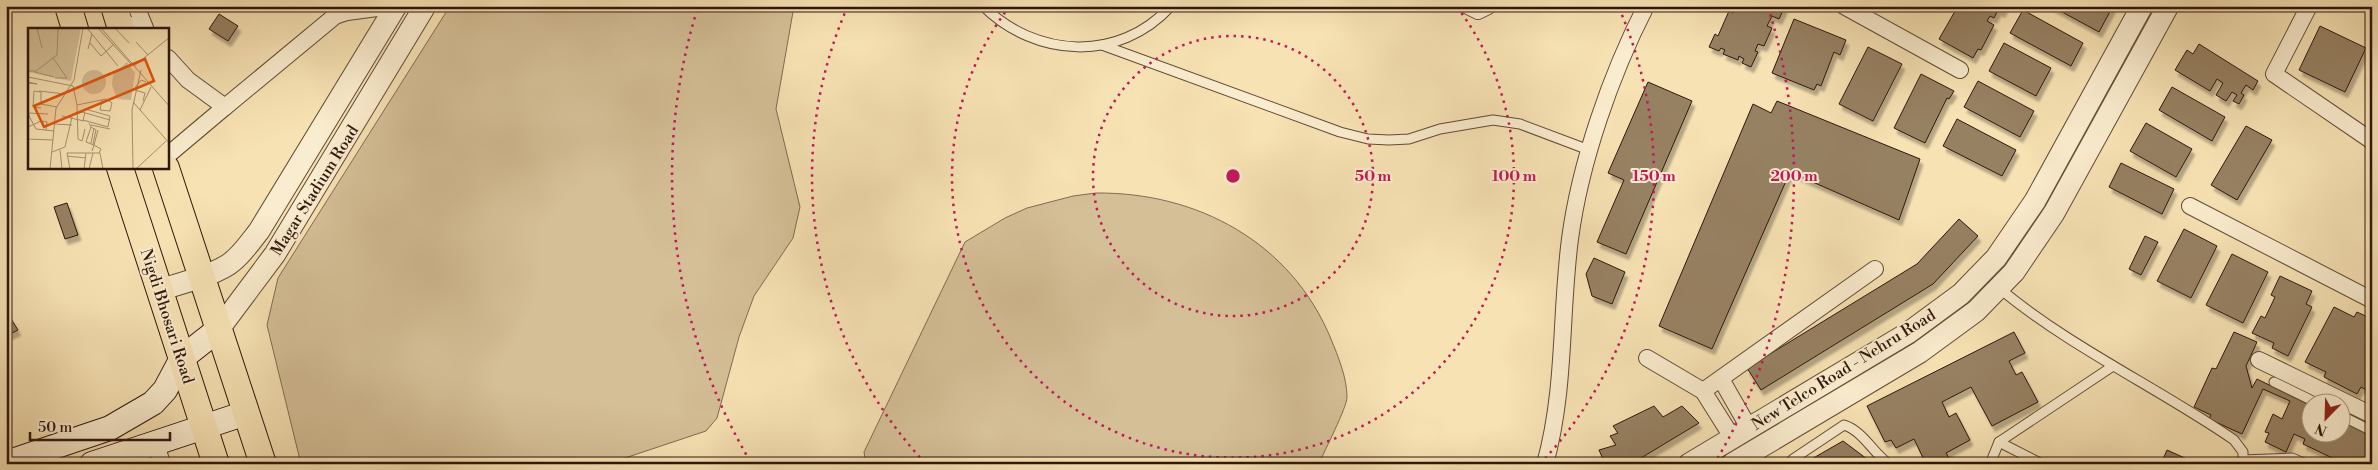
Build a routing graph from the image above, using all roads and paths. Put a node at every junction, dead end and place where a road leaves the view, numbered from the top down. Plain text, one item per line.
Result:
1 (68, 6) edge
2 (392, 6) edge
3 (396, 6) edge
4 (426, 6) edge
5 (983, 6) edge
6 (1171, 6) edge
7 (1468, 6) edge
8 (1488, 6) edge
9 (1646, 6) edge
10 (1844, 6) edge
11 (2142, 6) edge
12 (2168, 6) edge
13 (2309, 6) edge
14 (123, 16) edge
15 (75, 28) edge
16 (145, 28) edge
17 (1102, 45) junction
18 (169, 59) edge
19 (1960, 70) dead end
20 (225, 108) junction
21 (2372, 142) edge
22 (1589, 150) junction
23 (169, 154) edge
24 (120, 169) edge
25 (166, 169) edge
26 (2190, 206) dead end
27 (1875, 269) dead end
28 (1982, 272) junction
29 (202, 276) junction
30 (1999, 288) junction
31 (160, 290) junction
32 (2372, 300) edge
33 (219, 329) junction
34 (182, 358) junction
35 (1647, 358) dead end
36 (2259, 360) dead end
37 (2113, 366) junction
38 (1721, 378) junction
39 (2274, 382) dead end
40 (1703, 391) junction
41 (2300, 395) edge
42 (246, 413) junction
43 (2372, 415) edge
44 (2350, 420) edge
45 (204, 426) junction
46 (2372, 431) edge
47 (1736, 436) junction
48 (1998, 442) junction
49 (159, 454) edge
50 (2243, 462) edge
51 (6, 463) edge
52 (1737, 463) edge
53 (92, 464) edge
54 (216, 464) edge
55 (263, 464) edge
56 (1545, 464) edge
57 (1689, 464) edge
58 (1790, 464) edge
59 (1889, 464) edge
60 (1990, 464) edge
61 (2042, 464) edge
62 (2306, 464) edge

1 - 15 main road
2 - 20 street
3 - 29 street, Magar Stadium Road
4 - 33 street, Magar Stadium Road
5 - 17 lane
6 - 17 lane
7 - 8 street
9 - 22 street
10 - 19 street
11 - 28 street, New Telco Road - Nehru Road
12 - 30 street, New Telco Road - Nehru Road
13 - 21 street
14 - 16 street
17 - 22 lane
18 - 20 street
20 - 23 street
22 - 56 street
24 - 31 main road, Nigdi Bhosari Road
25 - 29 main road
26 - 32 street
27 - 38 street
28 - 30 street
28 - 47 street, New Telco Road - Nehru Road
29 - 31 street, Magar Stadium Road
29 - 33 main road
30 - 37 lane
30 - 52 street, New Telco Road - Nehru Road
31 - 34 main road, Nigdi Bhosari Road
33 - 34 main road, Magar Stadium Road
33 - 42 main road
34 - 45 main road, Nigdi Bhosari Road
34 - 51 main road
35 - 40 street
36 - 43 street
37 - 48 lane
37 - 50 lane
38 - 40 street
38 - 47 street
39 - 41 lane
40 - 47 street
42 - 45 main road
42 - 55 main road
44 - 46 lane
45 - 49 main road
45 - 54 main road, Nigdi Bhosari Road
47 - 52 street
47 - 57 street, New Telco Road - Nehru Road
48 - 60 lane
48 - 61 lane
49 - 53 main road
50 - 62 lane
58 - 59 lane

